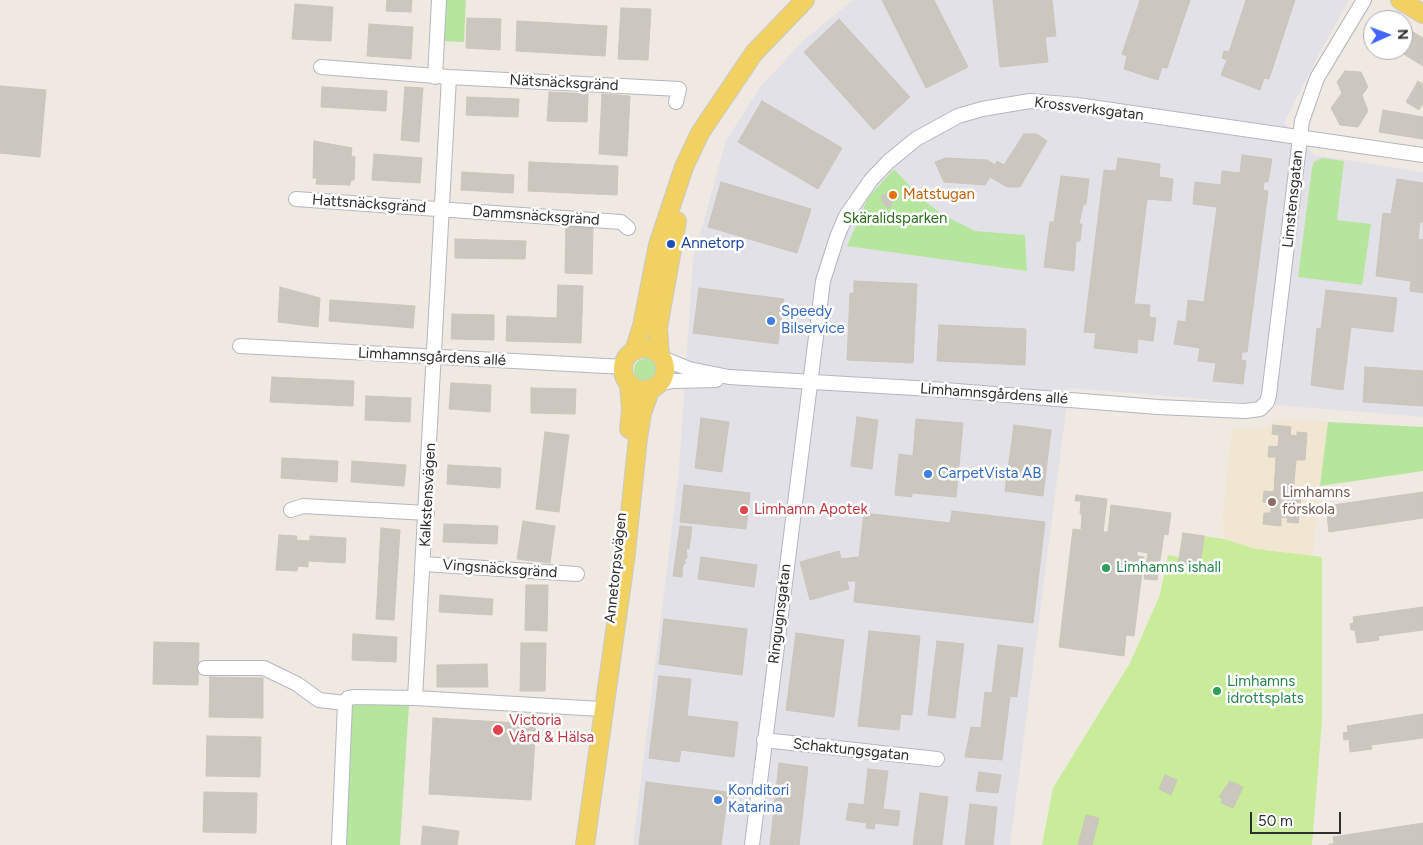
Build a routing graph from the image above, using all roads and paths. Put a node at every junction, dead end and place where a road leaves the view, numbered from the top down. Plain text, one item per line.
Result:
1 (439, 0) edge
2 (805, 0) edge
3 (1364, 0) edge
4 (1400, 0) edge
5 (1423, 14) edge
6 (321, 67) dead end
7 (435, 76) junction
8 (449, 77) junction
9 (725, 95) junction
10 (676, 102) dead end
11 (1300, 137) junction
12 (1423, 155) edge
13 (296, 199) dead end
14 (442, 209) junction
15 (628, 228) dead end
16 (240, 346) dead end
17 (634, 351) junction
18 (661, 356) junction
19 (434, 357) junction
20 (626, 375) junction
21 (729, 377) junction
22 (808, 382) junction
23 (654, 386) junction
24 (1260, 409) joint
25 (291, 510) dead end
26 (427, 513) junction
27 (424, 564) junction
28 (577, 574) dead end
29 (205, 668) dead end
30 (415, 698) junction
31 (345, 703) junction
32 (601, 709) junction
33 (764, 740) junction
34 (599, 753) junction
35 (938, 760) dead end
36 (339, 845) edge
37 (585, 845) edge
38 (752, 845) edge

1 - 7 street
2 - 9 main road, Annetorpsvägen
3 - 11 street, Limstensgatan
4 - 5 main road
6 - 7 street, Nätsnäcksgränd
7 - 8 street, Nätsnäcksgränd
8 - 10 street, Nätsnäcksgränd
8 - 14 street, Kalkstensvägen
9 - 17 main road, Annetorpsvägen
9 - 18 main road, Annetorpsvägen
11 - 12 street, Krossverksgatan
11 - 22 street, Krossverksgatan
11 - 24 street, Limstensgatan
13 - 14 street, Hattsnäcksgränd
14 - 15 street, Dammsnäcksgränd
14 - 19 street, Kalkstensvägen
16 - 19 street, Limhamnsgårdens allé
17 - 18 main road
17 - 20 main road, Annetorpsvägen
18 - 21 street, Limhamnsgårdens allé
18 - 23 main road, Annetorpsvägen
19 - 20 street, Limhamnsgårdens allé
19 - 26 street, Kalkstensvägen
20 - 23 main road
20 - 32 main road, Annetorpsvägen
21 - 22 street, Limhamnsgårdens allé
21 - 23 street, Limhamnsgårdens allé
22 - 24 street, Limhamnsgårdens allé
22 - 33 street, Ringugnsgatan
23 - 34 main road, Annetorpsvägen
25 - 26 street
26 - 27 street, Kalkstensvägen
27 - 28 street, Vingsnäcksgränd
27 - 30 street, Kalkstensvägen
29 - 31 street
30 - 31 street
30 - 32 street
31 - 36 street
32 - 34 main road, Annetorpsvägen
33 - 35 street, Schaktungsgatan
33 - 38 street, Ringugnsgatan
34 - 37 main road, Annetorpsvägen

